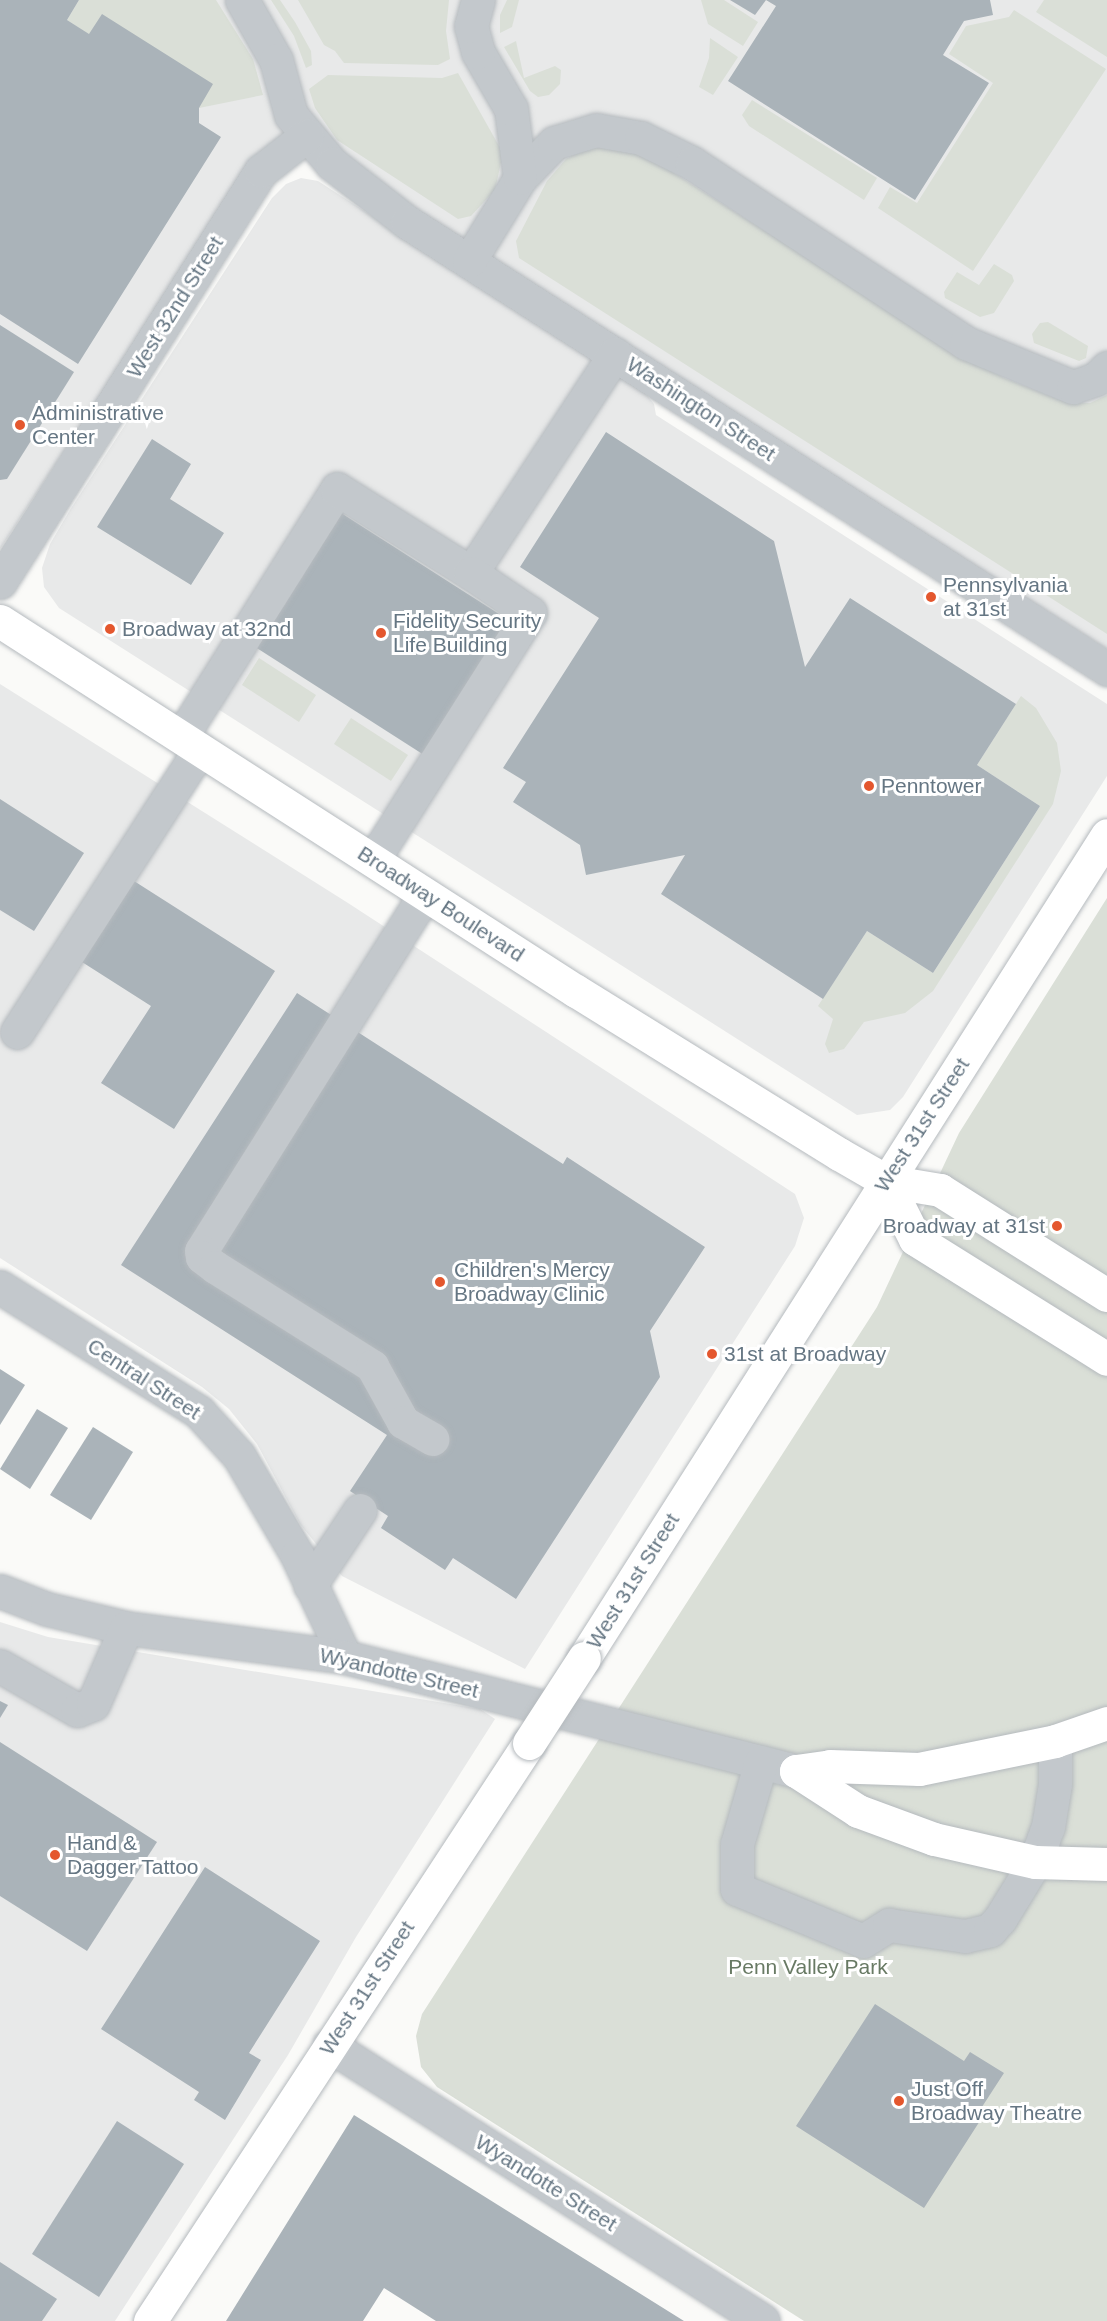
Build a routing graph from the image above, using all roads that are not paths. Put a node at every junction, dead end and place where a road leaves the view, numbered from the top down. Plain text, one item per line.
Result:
1 (242, 0) edge
2 (478, 0) edge
3 (307, 135) junction
4 (520, 178) junction
5 (469, 261) junction
6 (615, 354) junction
7 (1107, 368) edge
8 (471, 573) junction
9 (0, 582) edge
10 (0, 621) edge
11 (1107, 669) edge
12 (190, 743) junction
13 (1107, 835) edge
14 (373, 860) junction
15 (425, 894) junction
16 (17, 1032) dead end
17 (886, 1181) junction
18 (0, 1287) edge
19 (1107, 1295) edge
20 (1107, 1359) edge
21 (432, 1439) dead end
22 (360, 1510) dead end
23 (310, 1585) junction
24 (0, 1591) edge
25 (126, 1628) junction
26 (345, 1657) junction
27 (0, 1666) edge
28 (1107, 1723) edge
29 (1055, 1741) junction
30 (761, 1762) junction
31 (796, 1771) junction
32 (1035, 1862) junction
33 (1107, 1864) edge
34 (329, 2045) junction
35 (150, 2321) edge
36 (763, 2321) edge

1 - 3 street, Washington Street
2 - 4 street
3 - 5 street, Washington Street
3 - 9 street, West 32nd Street
4 - 5 street
4 - 7 street
5 - 6 street, Washington Street
6 - 8 street
6 - 11 street, Washington Street
8 - 12 street
8 - 14 street
10 - 12 main road, Broadway Boulevard
12 - 14 main road, Broadway Boulevard
12 - 16 street
13 - 17 main road, West 31st Street
14 - 15 main road, Broadway Boulevard
15 - 17 main road, Broadway Boulevard
15 - 21 street
17 - 19 main road, Broadway Boulevard
17 - 20 main road
17 - 34 main road, West 31st Street, bridge
18 - 23 street, Central Street
22 - 23 street
23 - 26 street, Central Street
24 - 25 street, Wyandotte Street
25 - 26 street, Wyandotte Street
25 - 27 street
26 - 30 street, Wyandotte Street
28 - 29 main road
29 - 31 main road
29 - 32 street
30 - 31 street, Wyandotte Street
30 - 32 street
31 - 32 main road
32 - 33 main road
34 - 35 main road, West 31st Street
34 - 36 street, Wyandotte Street

